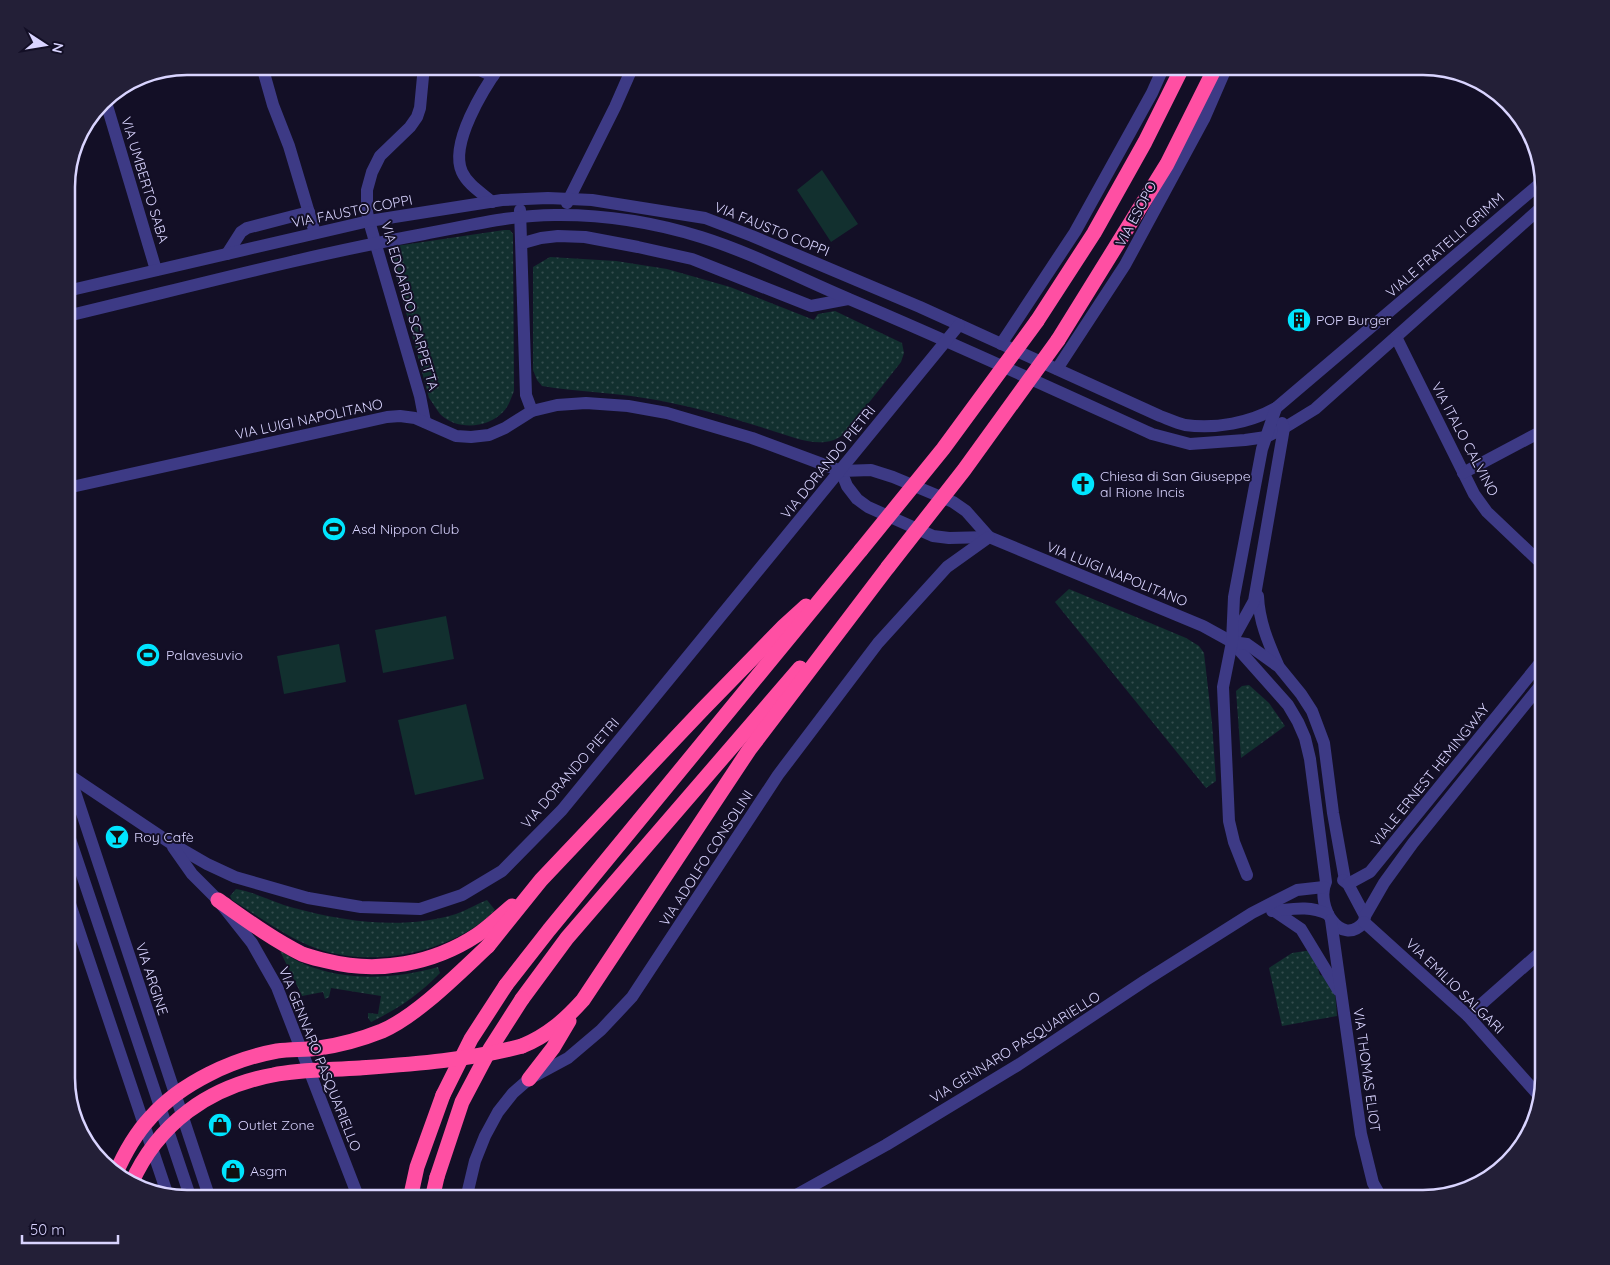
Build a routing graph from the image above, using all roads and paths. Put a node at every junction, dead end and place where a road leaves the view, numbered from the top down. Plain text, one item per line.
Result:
1 (265, 75) edge
2 (423, 75) edge
3 (494, 75) edge
4 (629, 75) edge
5 (1160, 75) edge
6 (1178, 75) edge
7 (1212, 75) edge
8 (1223, 75) edge
9 (108, 108) edge
10 (1535, 187) edge
11 (570, 198) junction
12 (519, 199) junction
13 (492, 202) junction
14 (308, 212) junction
15 (1535, 213) edge
16 (559, 215) junction
17 (521, 217) junction
18 (369, 221) junction
19 (315, 233) junction
20 (377, 243) junction
21 (523, 243) junction
22 (227, 254) junction
23 (156, 270) junction
24 (75, 289) edge
25 (848, 298) junction
26 (75, 314) edge
27 (959, 325) junction
28 (1396, 337) junction
29 (946, 341) junction
30 (1002, 344) junction
31 (1057, 369) junction
32 (1276, 408) junction
33 (532, 411) junction
34 (425, 422) junction
35 (1284, 428) junction
36 (1535, 435) edge
37 (1266, 437) junction
38 (841, 471) junction
39 (1464, 473) junction
40 (75, 486) edge
41 (989, 537) junction
42 (1535, 557) edge
43 (888, 567) junction
44 (841, 575) junction
45 (1257, 586) junction
46 (1232, 642) junction
47 (1279, 667) junction
48 (1535, 669) edge
49 (1535, 692) edge
50 (75, 776) edge
51 (75, 792) edge
52 (169, 842) junction
53 (75, 857) edge
54 (1246, 875) dead end
55 (542, 880) junction
56 (1346, 882) junction
57 (1325, 884) junction
58 (218, 900) junction
59 (1273, 910) junction
60 (1252, 913) junction
61 (1329, 917) junction
62 (1365, 919) junction
63 (75, 922) edge
64 (1345, 930) junction
65 (1334, 942) junction
66 (1535, 957) edge
67 (1341, 996) junction
68 (583, 1000) junction
69 (1468, 1016) junction
70 (529, 1079) junction
71 (1534, 1090) edge
72 (119, 1167) edge
73 (135, 1177) edge
74 (165, 1188) edge
75 (188, 1190) edge
76 (207, 1190) edge
77 (356, 1190) edge
78 (412, 1190) edge
79 (434, 1190) edge
80 (468, 1190) edge
81 (805, 1190) edge
82 (1378, 1190) edge

1 - 14 street
2 - 18 street, VIA EDOARDO SCARPETTA
3 - 13 street
4 - 11 street
5 - 30 street
6 - 44 highway, bridge
7 - 43 highway, bridge
8 - 31 street, VIA ESOPO
9 - 23 street, VIA UMBERTO SABA
10 - 32 street, VIALE FRATELLI GRIMM
11 - 12 street, VIA FAUSTO COPPI
11 - 16 street
11 - 27 street, VIA FAUSTO COPPI
12 - 13 street, VIA FAUSTO COPPI
12 - 17 street
13 - 18 street, VIA FAUSTO COPPI
14 - 19 street
14 - 22 street, VIA FAUSTO COPPI
15 - 28 street
16 - 17 street
16 - 25 street
17 - 20 street
17 - 21 street
18 - 19 street, VIA FAUSTO COPPI
18 - 20 street, VIA EDOARDO SCARPETTA
19 - 22 street, VIA FAUSTO COPPI
20 - 26 street
20 - 34 street, VIA EDOARDO SCARPETTA
21 - 25 street
21 - 33 street
22 - 23 street, VIA FAUSTO COPPI
23 - 24 street, VIA FAUSTO COPPI
25 - 29 street
27 - 29 street, VIA DORANDO PIETRI
27 - 30 street, VIA FAUSTO COPPI
28 - 35 street
28 - 39 street, VIA ITALO CALVINO
29 - 37 street
29 - 38 street, VIA DORANDO PIETRI
30 - 31 street, VIA FAUSTO COPPI
31 - 32 street, VIA FAUSTO COPPI
32 - 35 street
32 - 37 street
33 - 34 street, VIA LUIGI NAPOLITANO
33 - 38 street, VIA LUIGI NAPOLITANO
34 - 40 street, VIA LUIGI NAPOLITANO
35 - 37 street
35 - 45 street
36 - 39 street
37 - 46 street
38 - 41 street, VIA LUIGI NAPOLITANO
38 - 41 street, VIA LUIGI NAPOLITANO
38 - 52 street, VIA DORANDO PIETRI
39 - 42 street, VIA ITALO CALVINO
41 - 46 street, VIA LUIGI NAPOLITANO
41 - 70 street, VIA ADOLFO CONSOLINI
43 - 68 highway
43 - 79 highway, bridge
44 - 55 highway
44 - 78 highway, bridge
45 - 46 street
45 - 47 street
46 - 47 street
46 - 54 street
46 - 57 street
47 - 56 street
48 - 56 street, VIALE ERNEST HEMINGWAY
49 - 62 street, VIALE ERNEST HEMINGWAY
50 - 52 street, VIA DORANDO PIETRI
51 - 76 street, VIA ARGINE
52 - 58 street, VIA GENNARO PASQUARIELLO
53 - 75 street
55 - 58 highway
55 - 72 highway, bridge
56 - 57 street, VIALE ERNEST HEMINGWAY
56 - 62 street
57 - 60 street, VIA GENNARO PASQUARIELLO
57 - 61 street
58 - 77 street, VIA GENNARO PASQUARIELLO
59 - 60 street
59 - 61 street
59 - 67 street
60 - 81 street, VIA GENNARO PASQUARIELLO
61 - 64 street
61 - 65 street, VIA THOMAS ELIOT
62 - 64 street
62 - 69 street, VIA EMILIO SALGARI
63 - 74 street
64 - 65 street
65 - 67 street, VIA THOMAS ELIOT
66 - 69 street
67 - 82 street, VIA THOMAS ELIOT
68 - 70 highway
68 - 73 highway, bridge
69 - 71 street, VIA EMILIO SALGARI
70 - 80 street, VIA ADOLFO CONSOLINI

